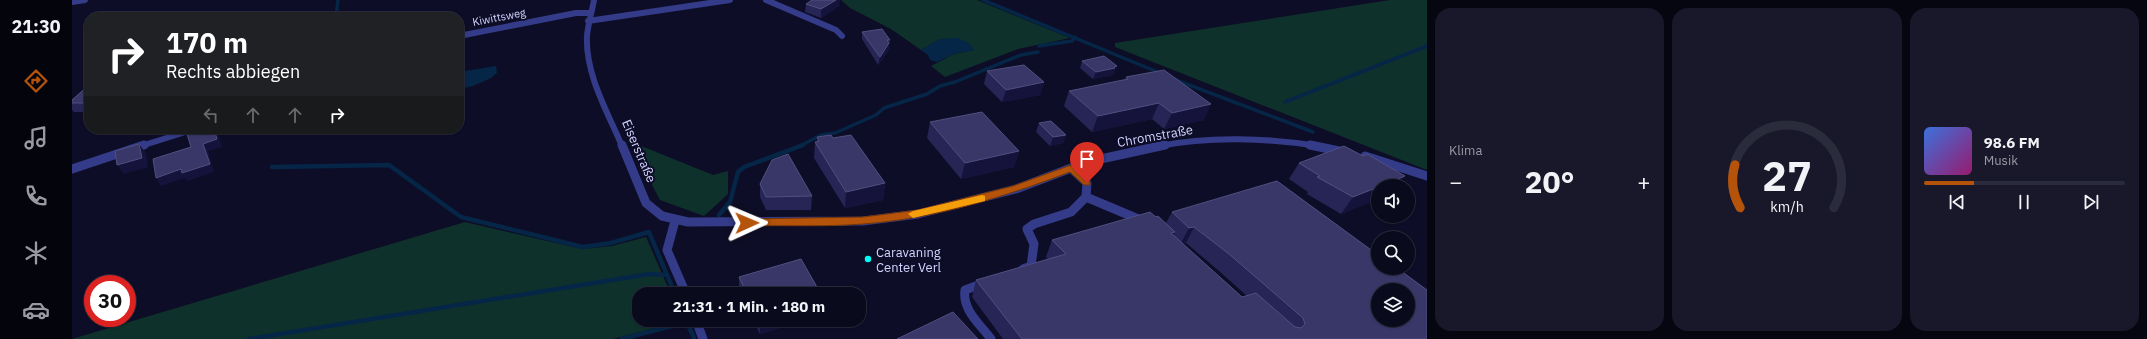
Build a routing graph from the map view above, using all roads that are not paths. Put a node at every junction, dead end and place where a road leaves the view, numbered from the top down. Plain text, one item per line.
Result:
1 (84, 0) edge
2 (594, 0) edge
3 (730, 0) edge
4 (766, 0) edge
5 (72, 2) edge
6 (590, 13) junction
7 (588, 21) junction
8 (464, 35) edge
9 (842, 36) dead end
10 (180, 134) edge
11 (1071, 168) junction
12 (72, 169) edge
13 (1427, 176) edge
14 (1086, 197) junction
15 (676, 220) junction
16 (1152, 226) edge
17 (1011, 273) edge
18 (990, 281) edge
19 (683, 287) edge
20 (699, 327) edge
21 (703, 339) edge
22 (992, 339) edge

1 - 5 street
2 - 6 street, Eiserstraße
3 - 7 street
4 - 9 street
6 - 7 street, Eiserstraße
6 - 8 street, Kiwittsweg
7 - 15 street, Eiserstraße
10 - 12 street
11 - 13 street, Chromstraße
11 - 14 street
11 - 15 street, Chromstraße
14 - 16 street
14 - 17 street
15 - 19 street
18 - 22 street
20 - 21 street

